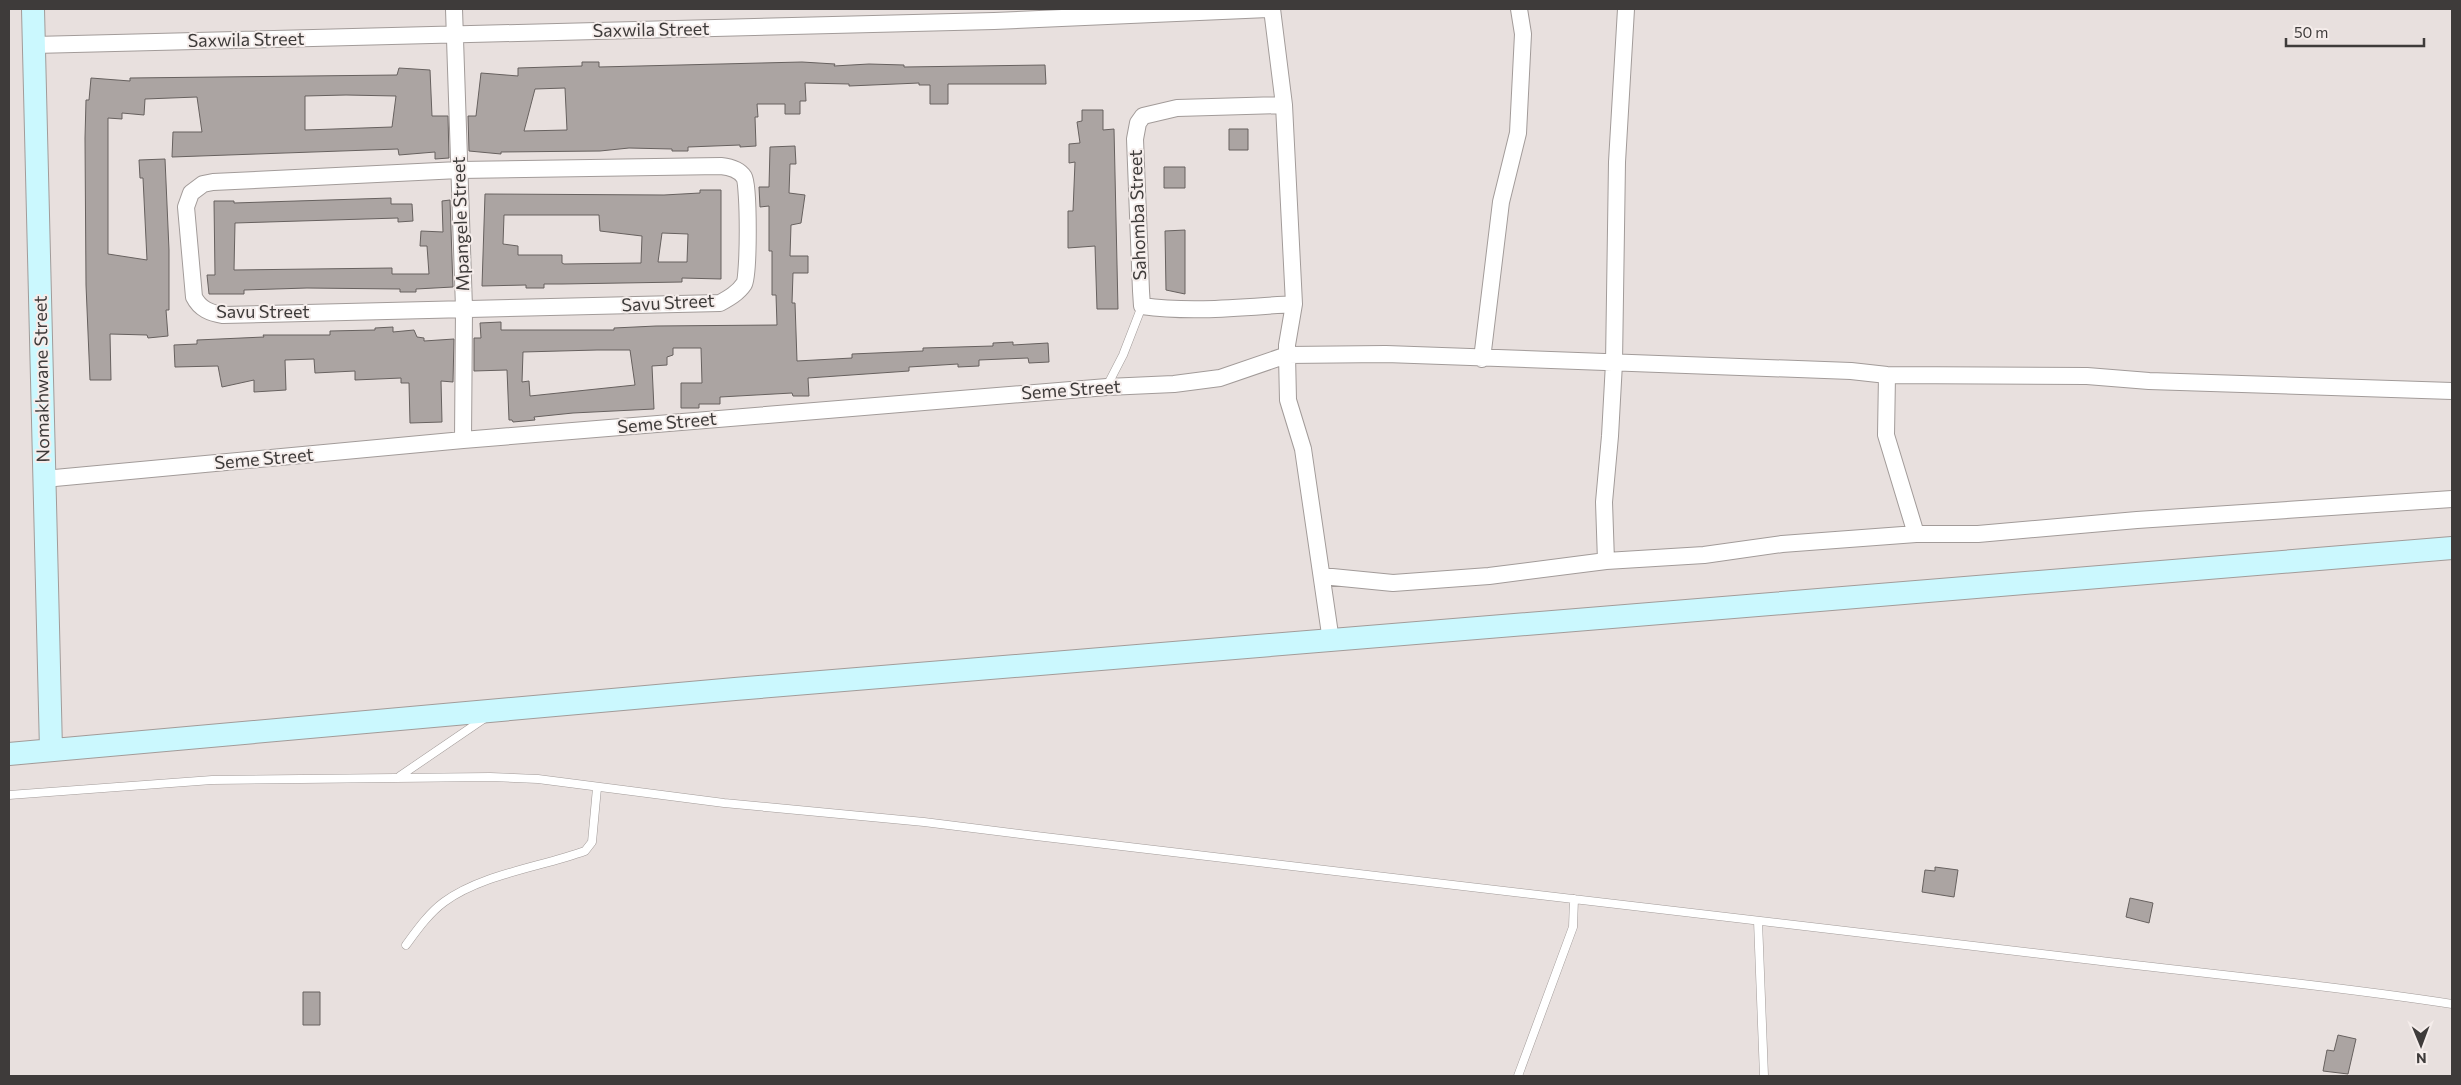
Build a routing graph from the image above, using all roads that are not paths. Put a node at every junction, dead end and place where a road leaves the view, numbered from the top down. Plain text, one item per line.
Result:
1 (33, 9) edge
2 (454, 9) edge
3 (1268, 9) edge
4 (1272, 9) edge
5 (1519, 9) edge
6 (1626, 9) edge
7 (994, 15) edge
8 (454, 35) junction
9 (34, 45) junction
10 (1284, 106) junction
11 (459, 170) junction
12 (1294, 304) junction
13 (1142, 306) junction
14 (464, 308) junction
15 (1287, 355) junction
16 (1482, 359) junction
17 (1614, 363) junction
18 (1887, 375) junction
19 (1107, 386) junction
20 (2452, 392) edge
21 (463, 440) junction
22 (44, 479) junction
23 (2452, 499) edge
24 (1916, 534) junction
25 (2452, 548) edge
26 (1606, 561) junction
27 (1322, 576) junction
28 (1331, 641) junction
29 (497, 710) junction
30 (52, 750) junction
31 (9, 754) edge
32 (400, 776) junction
33 (597, 788) junction
34 (9, 795) edge
35 (1574, 899) junction
36 (1758, 921) junction
37 (406, 945) dead end
38 (2452, 1004) edge
39 (1518, 1076) edge
40 (1764, 1076) edge

1 - 9 main road, Nomakhwane Street
2 - 8 street, Mpangele Street
3 - 7 street, Saxwila Street
4 - 10 street
5 - 16 street
6 - 17 street
7 - 8 street, Saxwila Street
8 - 9 street, Saxwila Street
8 - 11 street, Mpangele Street
9 - 22 main road, Nomakhwane Street
10 - 12 street
10 - 13 street, Sahomba Street
11 - 14 street, Mpangele Street
11 - 14 street, Savu Street
11 - 14 street, Savu Street
12 - 13 street, Sahomba Street
12 - 15 street
13 - 19 lane
14 - 21 street, Mpangele Street
15 - 16 street, Seme Street
15 - 19 street, Seme Street
15 - 27 street
16 - 17 street, Seme Street
17 - 18 street, Seme Street
17 - 26 street
18 - 20 street, Seme Street
18 - 24 street
19 - 21 street, Seme Street
21 - 22 street, Seme Street
22 - 30 main road, Nomakhwane Street
23 - 24 street
24 - 26 street
25 - 28 main road
26 - 27 street
27 - 28 street
28 - 29 main road
29 - 30 main road
29 - 32 lane
30 - 31 main road
32 - 33 lane
32 - 34 lane
33 - 35 lane
33 - 37 lane
35 - 36 lane
35 - 39 lane
36 - 38 lane
36 - 40 lane

